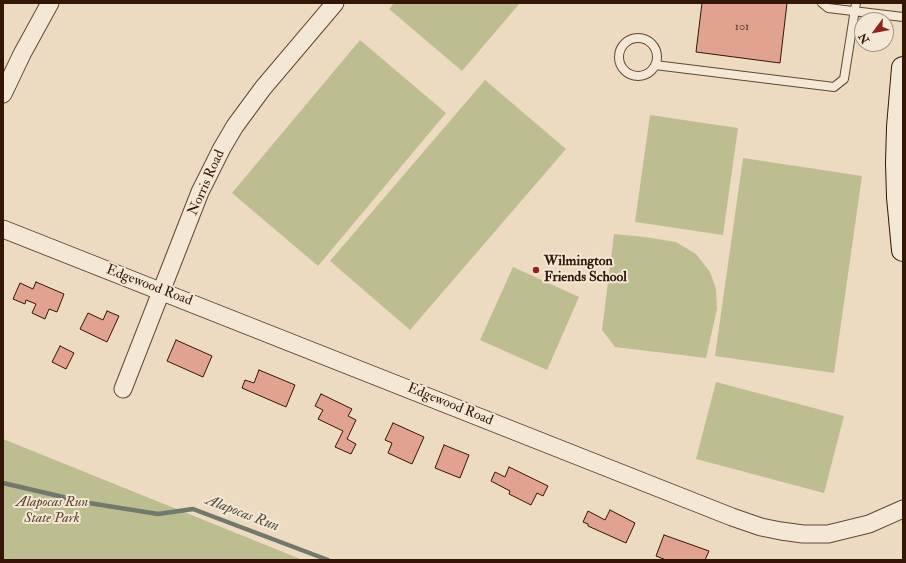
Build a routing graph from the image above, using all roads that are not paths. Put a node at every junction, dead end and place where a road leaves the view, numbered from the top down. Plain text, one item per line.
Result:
1 (50, 3) edge
2 (335, 3) edge
3 (822, 3) edge
4 (855, 7) edge
5 (903, 17) edge
6 (655, 65) junction
7 (903, 68) edge
8 (3, 94) edge
9 (3, 228) edge
10 (903, 250) edge
11 (162, 290) junction
12 (123, 390) dead end
13 (903, 509) edge

1 - 8 street
2 - 11 street, Norris Road
3 - 4 lane
4 - 5 lane
4 - 6 lane
6 - 6 lane
7 - 10 street
9 - 11 street, Edgewood Road
11 - 12 street, Norris Road
11 - 13 street, Edgewood Road

